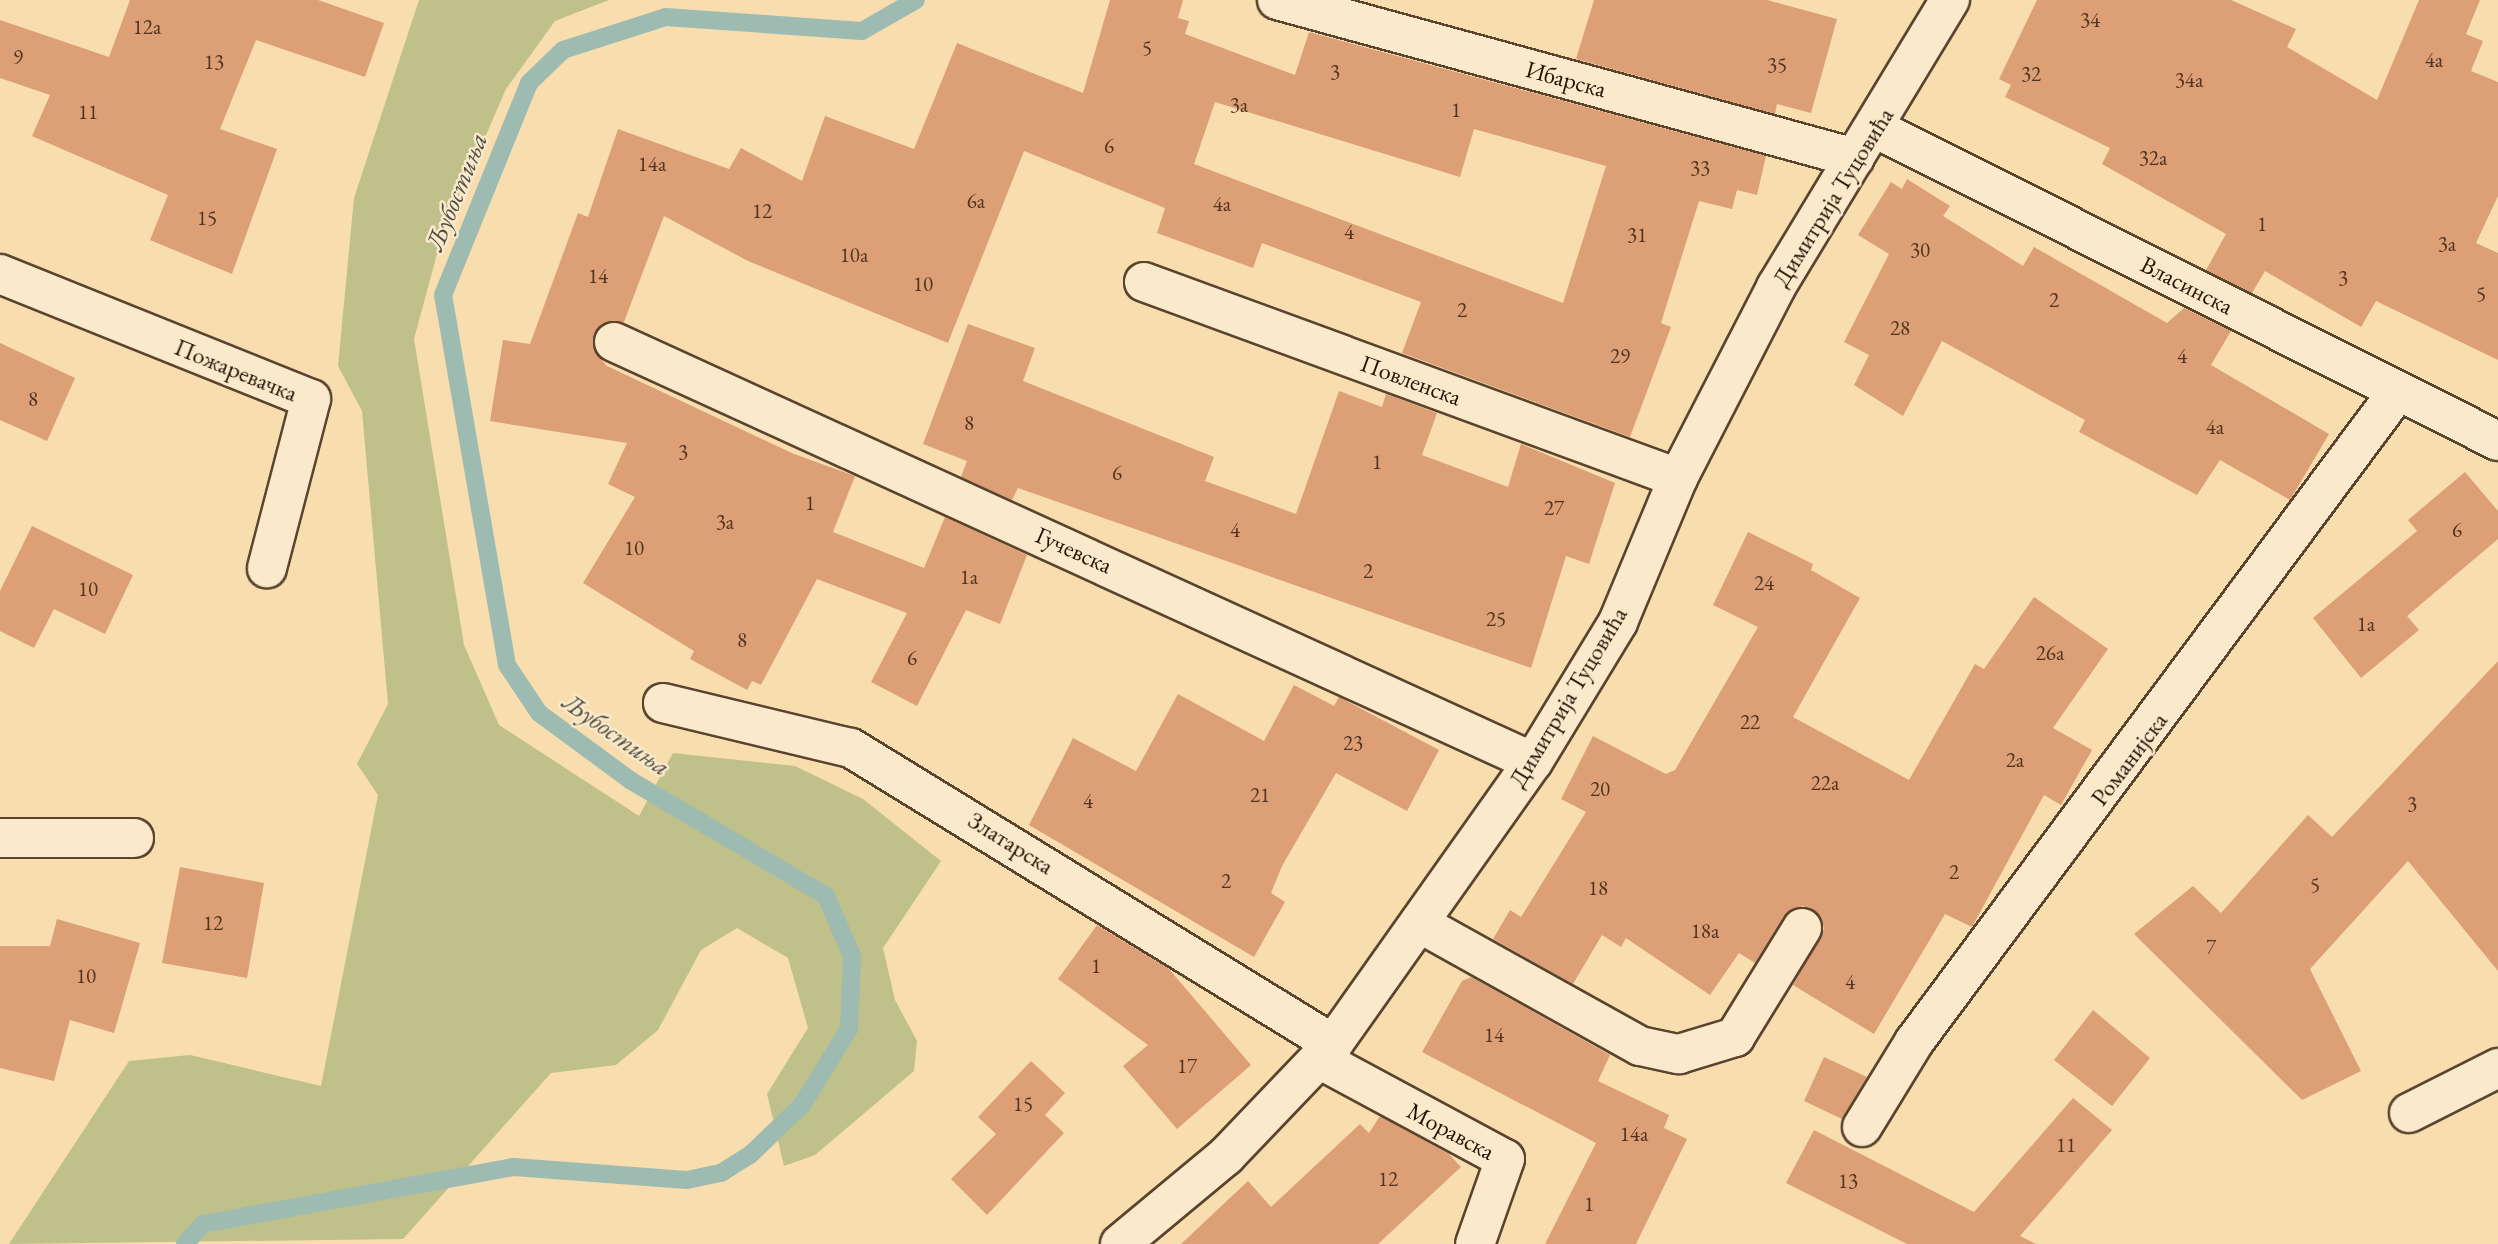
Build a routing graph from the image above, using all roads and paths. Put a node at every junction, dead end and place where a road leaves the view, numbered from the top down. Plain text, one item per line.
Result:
1 (1277, 0) edge
2 (1950, 0) edge
3 (1866, 143) junction
4 (0, 274) edge
5 (1144, 282) dead end
6 (614, 342) dead end
7 (2398, 391) junction
8 (2498, 441) edge
9 (1678, 478) junction
10 (267, 568) dead end
11 (663, 703) dead end
12 (1533, 762) junction
13 (0, 838) edge
14 (134, 838) dead end
15 (1419, 923) junction
16 (1802, 928) dead end
17 (1326, 1052) junction
18 (2498, 1068) edge
19 (2409, 1113) dead end
20 (1862, 1127) dead end
21 (1120, 1244) edge
22 (1475, 1244) edge

1 - 3 street, Ибарска
2 - 3 street, Димитрија Туцовића
3 - 7 street, Власинска
3 - 9 street, Димитрија Туцовића
4 - 10 street, Пожаревачка
5 - 9 street, Повленска
6 - 12 street, Гучевска
7 - 8 street, Власинска
7 - 20 street, Романијска
9 - 12 street, Димитрија Туцовића
11 - 17 street, Златарска
12 - 15 street, Димитрија Туцовића
13 - 14 street
15 - 16 street
15 - 17 street, Димитрија Туцовића
17 - 21 street, Димитрија Туцовића
17 - 22 street, Моравска
18 - 19 street

